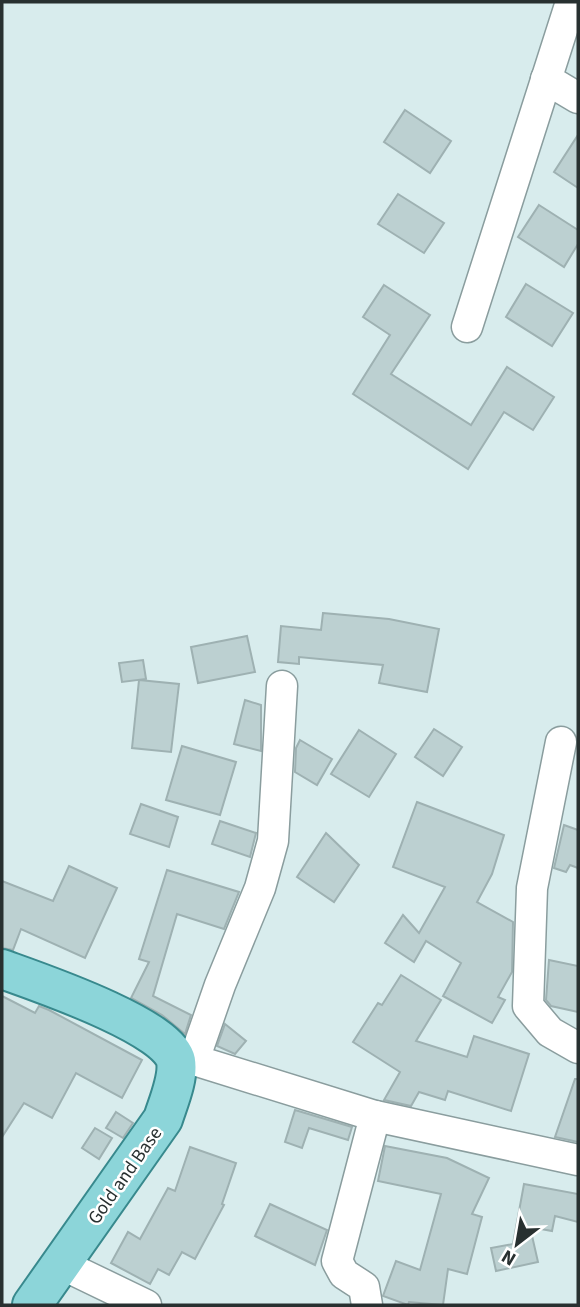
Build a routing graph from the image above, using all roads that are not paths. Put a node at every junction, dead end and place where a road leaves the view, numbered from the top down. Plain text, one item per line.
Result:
1 (572, 13) edge
2 (546, 79) junction
3 (578, 97) edge
4 (467, 327) dead end
5 (282, 686) dead end
6 (561, 742) dead end
7 (2, 969) edge
8 (578, 1048) edge
9 (185, 1060) junction
10 (375, 1116) junction
11 (578, 1160) edge
12 (62, 1265) junction
13 (32, 1305) edge
14 (146, 1305) edge
15 (367, 1305) edge

1 - 2 street
2 - 3 street
2 - 4 street
5 - 9 street
6 - 8 street
7 - 9 main road
9 - 10 street
9 - 12 main road, Gold and Base
10 - 11 street
10 - 15 street
12 - 13 main road, Gold and Base
12 - 14 street

